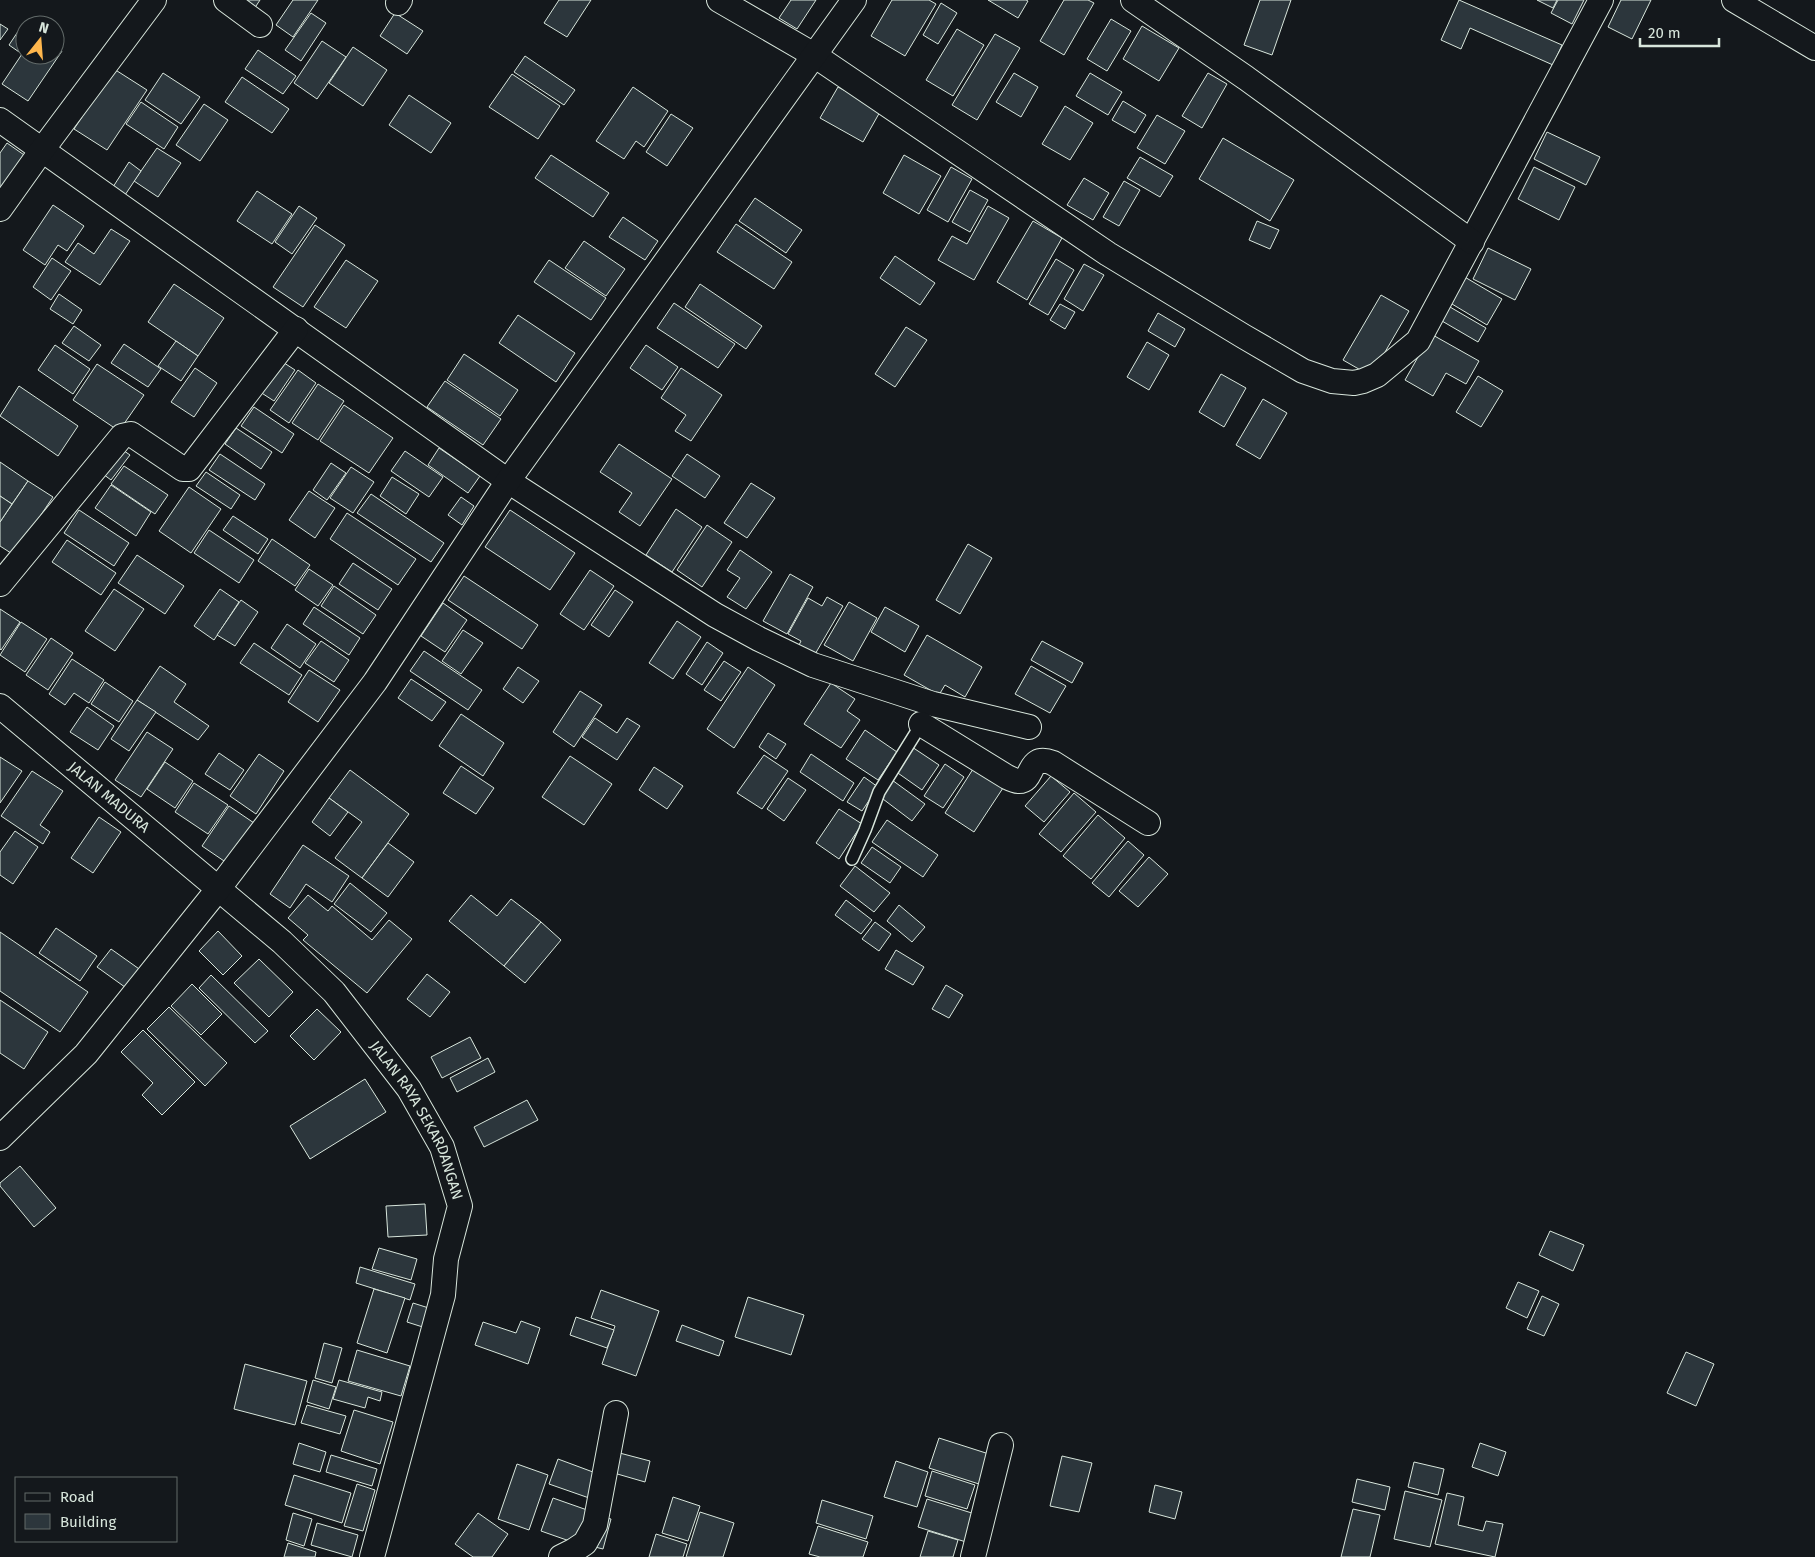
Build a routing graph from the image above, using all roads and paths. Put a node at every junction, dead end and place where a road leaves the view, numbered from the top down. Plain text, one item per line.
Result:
1 (154, 0) edge
2 (226, 0) edge
3 (720, 0) edge
4 (854, 0) edge
5 (1132, 0) edge
6 (1601, 0) edge
7 (1734, 0) edge
8 (260, 25) dead end
9 (1815, 48) edge
10 (814, 55) junction
11 (0, 120) edge
12 (42, 150) junction
13 (0, 210) edge
14 (1472, 242) junction
15 (296, 329) junction
16 (508, 480) junction
17 (0, 584) edge
18 (933, 704) junction
19 (0, 706) edge
20 (921, 724) junction
21 (1029, 727) dead end
22 (1148, 823) dead end
23 (852, 859) dead end
24 (219, 888) junction
25 (0, 1138) edge
26 (616, 1413) dead end
27 (1001, 1444) dead end
28 (372, 1557) edge
29 (561, 1557) edge
30 (973, 1557) edge

1 - 12 street
2 - 8 street
3 - 10 street
4 - 10 street
5 - 14 street
6 - 14 street
7 - 9 street
10 - 14 street
10 - 16 street
11 - 12 street
12 - 13 street
12 - 15 street
15 - 16 street
15 - 17 street
16 - 18 street
16 - 24 street
18 - 20 lane
18 - 21 street
19 - 24 street, JALAN MADURA
20 - 22 street
20 - 23 lane
24 - 25 street
24 - 28 street, JALAN RAYA SEKARDANGAN
26 - 29 street
27 - 30 street

